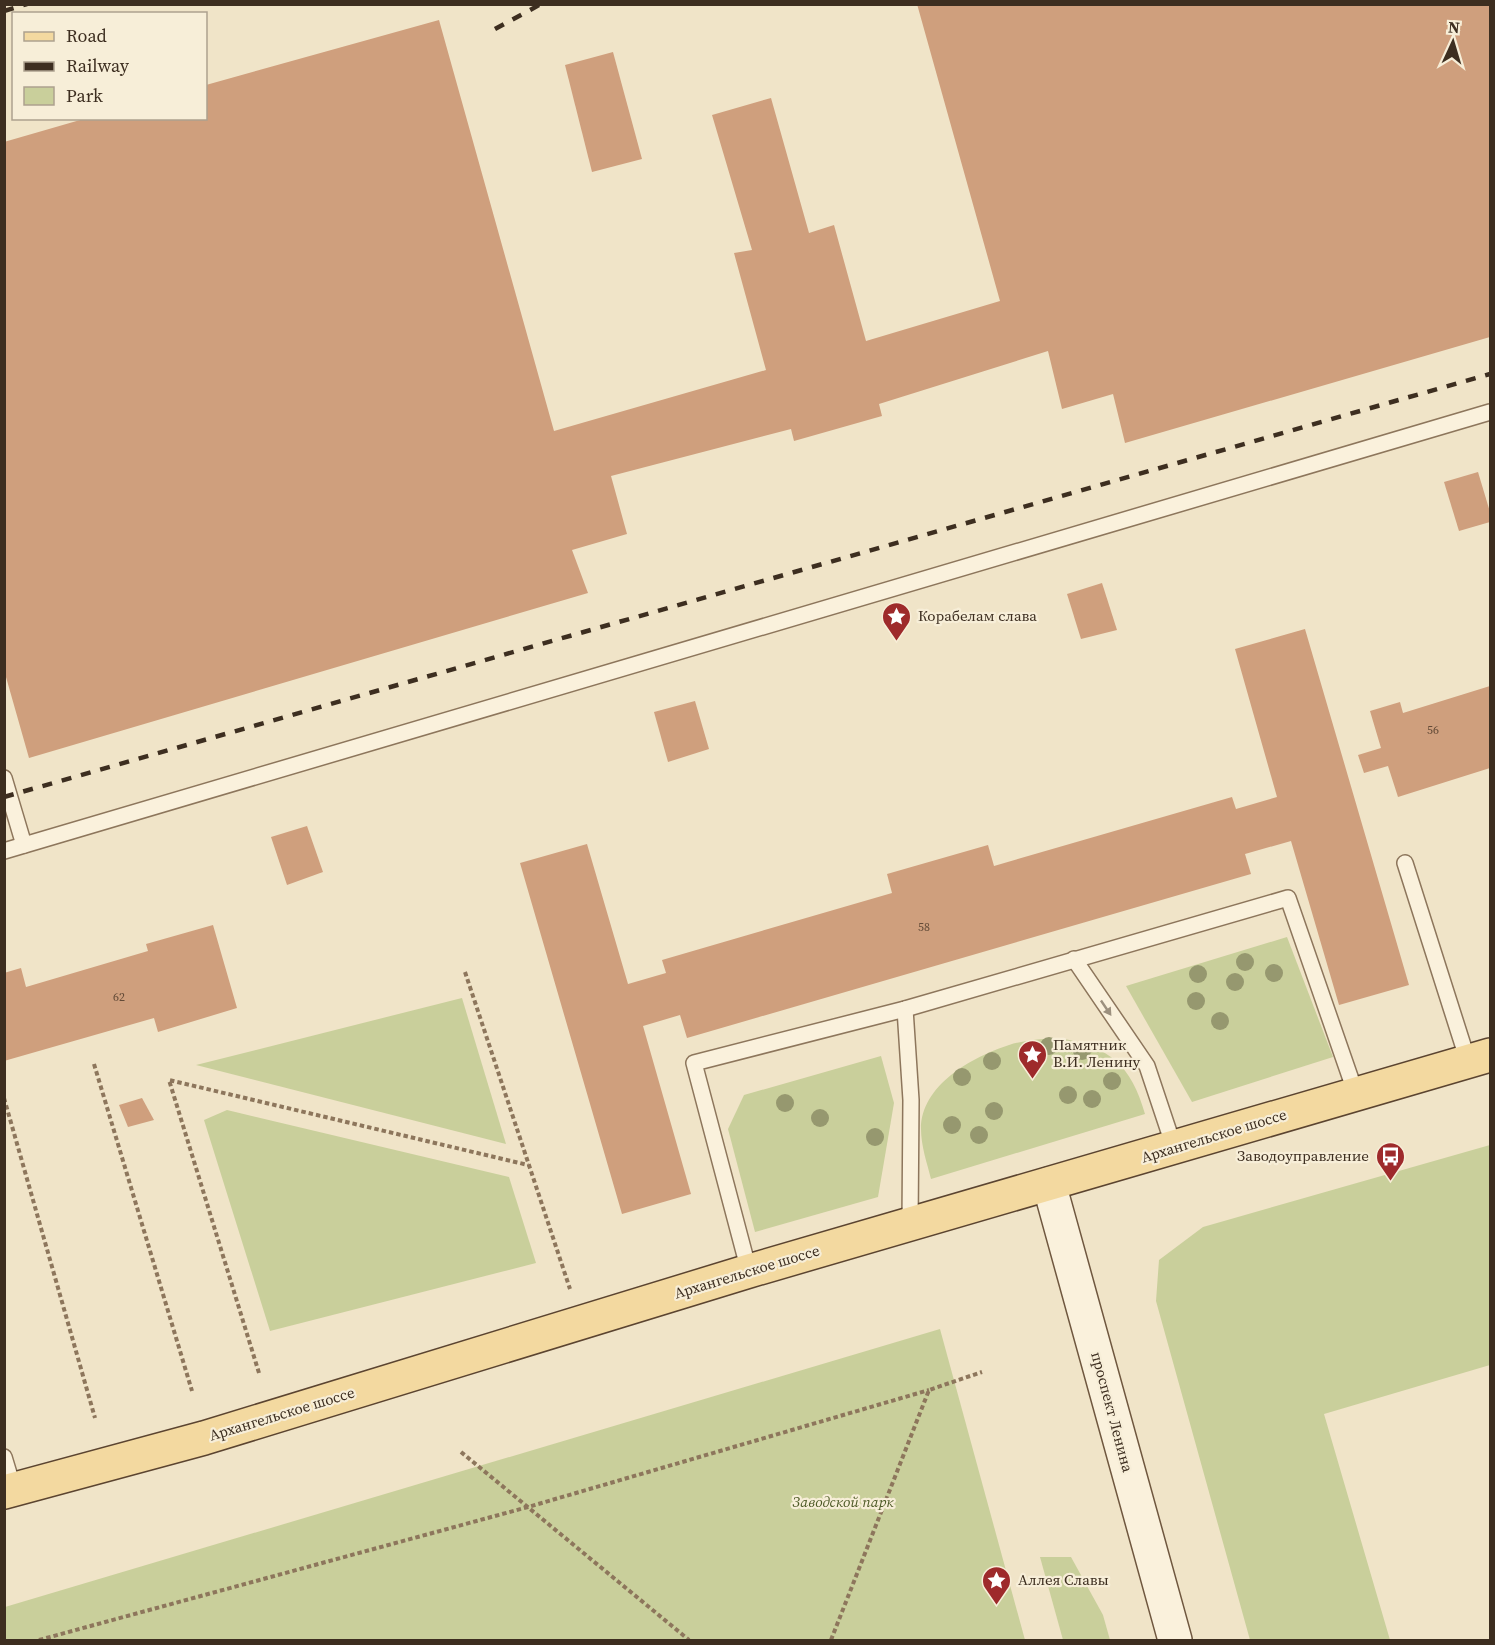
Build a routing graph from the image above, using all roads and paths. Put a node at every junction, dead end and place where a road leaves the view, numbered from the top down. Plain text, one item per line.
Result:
1 (1491, 412) edge
2 (4, 778) edge
3 (24, 845) junction
4 (4, 851) edge
5 (1405, 863) dead end
6 (1074, 959) junction
7 (465, 972) dead end
8 (905, 1009) junction
9 (1479, 1058) edge
10 (94, 1064) dead end
11 (1356, 1094) junction
12 (4, 1098) edge
13 (1174, 1147) junction
14 (528, 1165) junction
15 (1049, 1184) junction
16 (910, 1224) junction
17 (749, 1271) junction
18 (570, 1289) dead end
19 (982, 1372) dead end
20 (259, 1373) dead end
21 (930, 1390) junction
22 (192, 1391) dead end
23 (95, 1418) dead end
24 (461, 1452) dead end
25 (4, 1457) edge
26 (9, 1491) edge
27 (528, 1507) junction
28 (39, 1641) edge
29 (689, 1641) edge
30 (831, 1641) edge
31 (1175, 1641) edge

1 - 3 lane
2 - 3 lane
3 - 4 lane
5 - 9 lane
6 - 8 lane
6 - 11 lane
6 -> 13 lane
7 - 14 path
8 - 16 lane
8 - 17 lane
9 - 11 main road, Архангельское шоссе
10 - 22 path
11 - 13 main road, Архангельское шоссе
12 - 23 path
13 - 15 main road, Архангельское шоссе
14 - 18 path
14 - 20 path
15 - 16 main road, Архангельское шоссе
15 - 31 main road, проспект Ленина
16 - 17 main road, Архангельское шоссе
17 - 26 main road, Архангельское шоссе
19 - 21 path
21 - 27 path
21 - 30 path
24 - 27 path
25 - 26 lane
27 - 28 path
27 - 29 path

